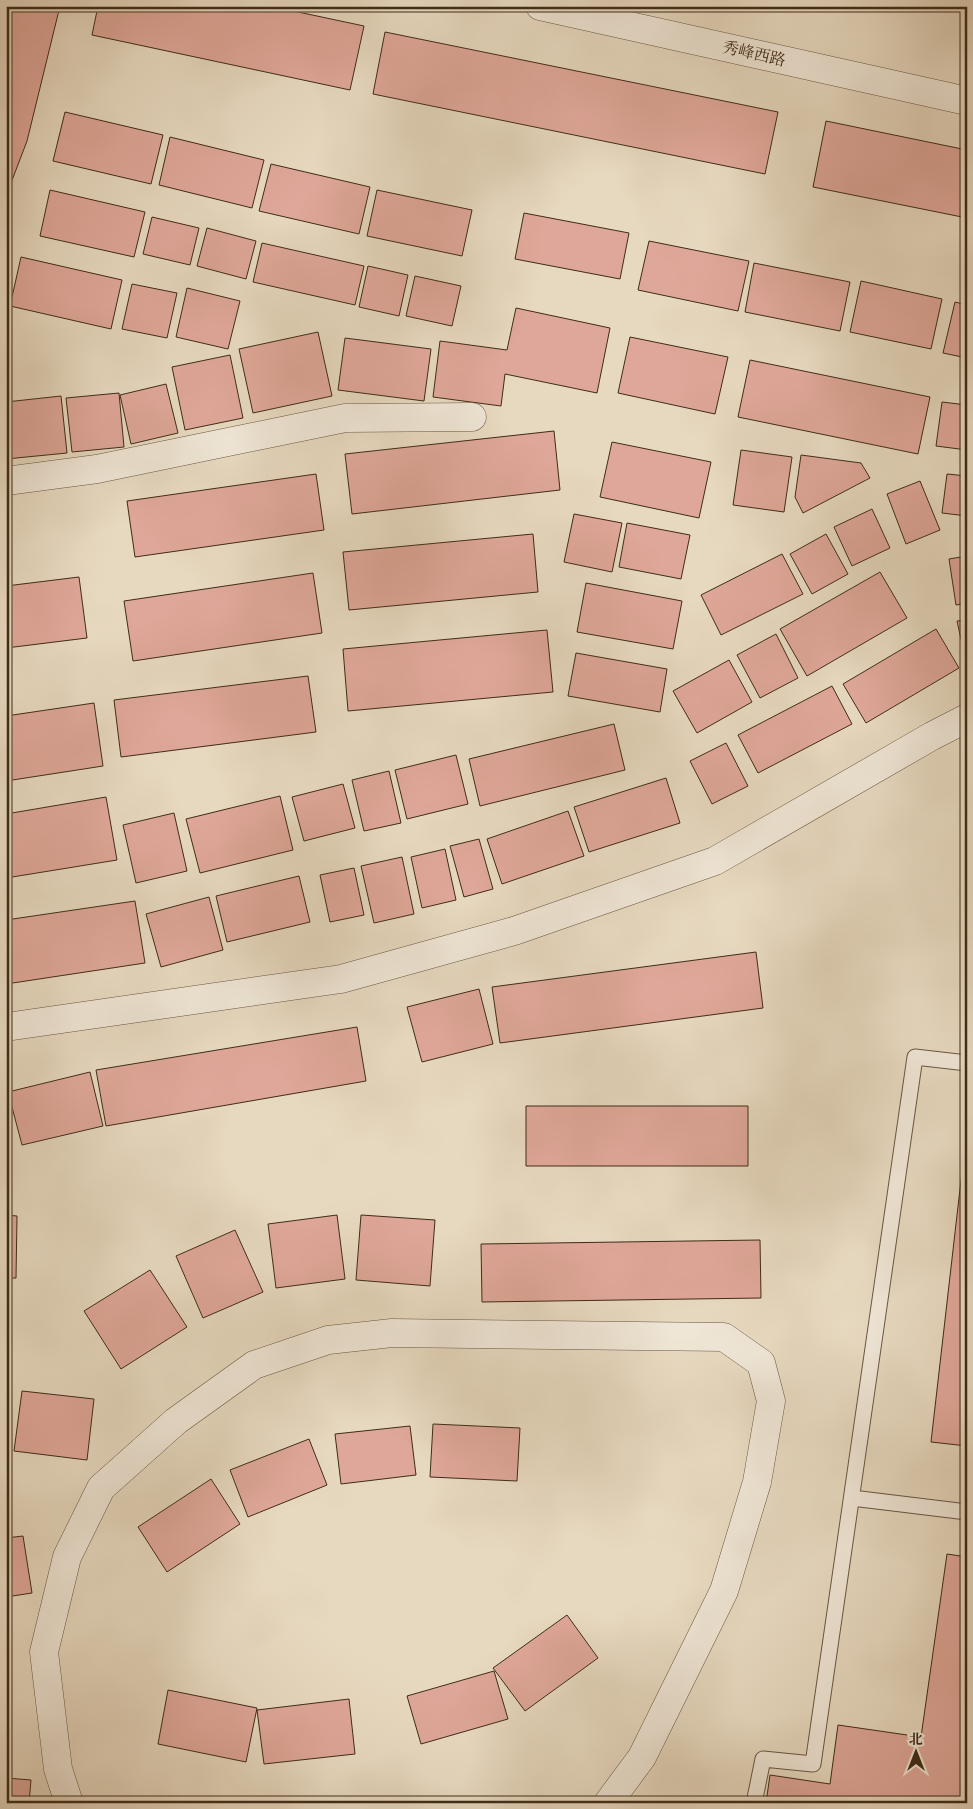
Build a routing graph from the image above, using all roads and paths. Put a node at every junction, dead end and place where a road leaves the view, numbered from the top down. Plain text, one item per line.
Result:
1 (540, 6) edge
2 (967, 101) edge
3 (472, 416) dead end
4 (6, 481) edge
5 (967, 718) edge
6 (6, 1027) edge
7 (967, 1063) edge
8 (852, 1498) junction
9 (967, 1512) edge
10 (69, 1803) edge
11 (608, 1803) edge
12 (754, 1803) edge

1 - 2 street, 秀峰西路
3 - 4 street
5 - 6 street
7 - 8 lane
8 - 9 lane
8 - 12 lane
10 - 11 street

